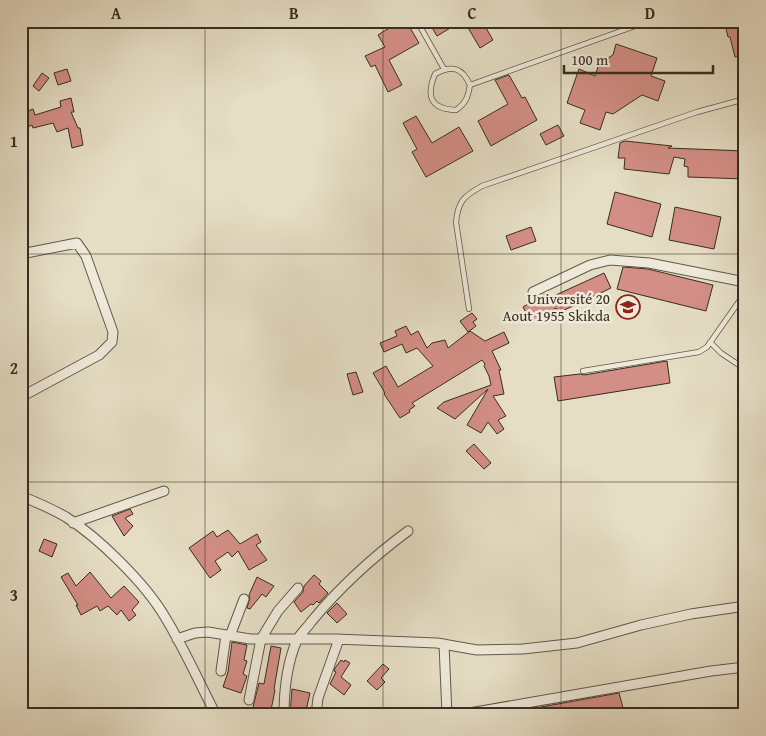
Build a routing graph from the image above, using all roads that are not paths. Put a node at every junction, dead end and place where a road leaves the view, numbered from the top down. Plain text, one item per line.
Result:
1 (417, 21) edge
2 (649, 21) edge
3 (444, 69) junction
4 (470, 85) junction
5 (745, 99) edge
6 (21, 254) edge
7 (745, 282) edge
8 (533, 292) dead end
9 (745, 293) edge
10 (469, 309) dead end
11 (710, 342) junction
12 (745, 369) edge
13 (583, 372) dead end
14 (21, 396) edge
15 (164, 492) dead end
16 (21, 496) edge
17 (73, 522) junction
18 (408, 531) dead end
19 (298, 588) dead end
20 (244, 599) dead end
21 (745, 606) edge
22 (228, 635) junction
23 (177, 639) junction
24 (261, 639) junction
25 (298, 639) junction
26 (339, 639) junction
27 (444, 644) junction
28 (745, 667) edge
29 (221, 670) dead end
30 (249, 700) dead end
31 (216, 715) edge
32 (284, 715) edge
33 (316, 715) edge
34 (447, 715) edge
35 (458, 715) edge

1 - 3 lane
2 - 4 lane
3 - 4 lane
3 - 4 lane
5 - 10 lane
6 - 14 street
7 - 8 street
9 - 11 lane
11 - 12 lane
11 - 13 lane
15 - 17 street
16 - 17 street
17 - 23 street
18 - 25 street
19 - 24 street
20 - 22 street
21 - 27 street
22 - 23 street
22 - 24 street
22 - 29 street
23 - 31 street
24 - 25 street
24 - 30 street
25 - 26 street
25 - 32 street
26 - 27 street
26 - 33 street
27 - 34 street
28 - 35 street

